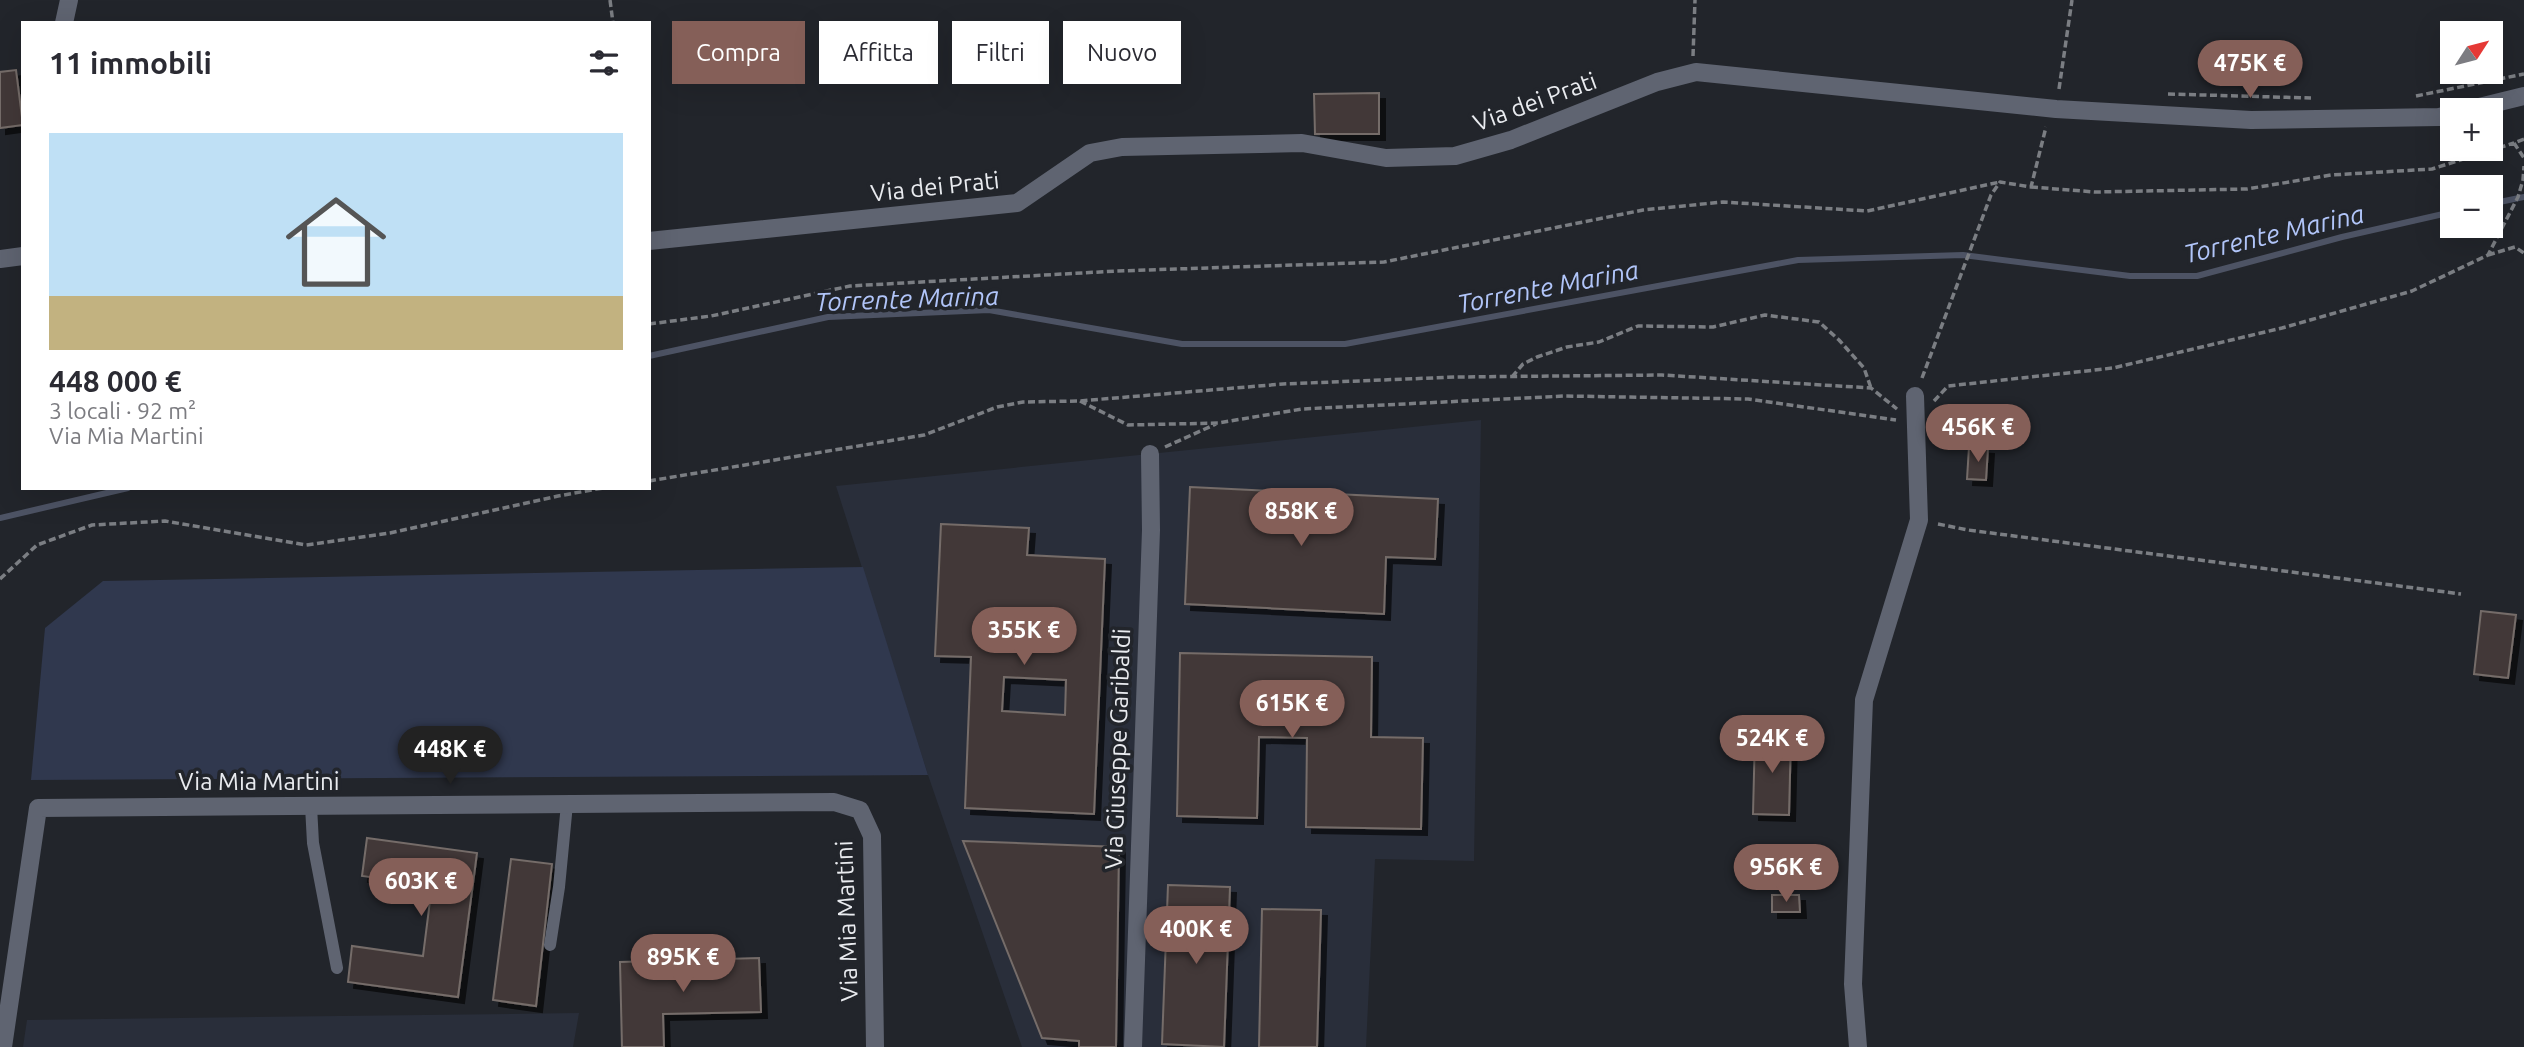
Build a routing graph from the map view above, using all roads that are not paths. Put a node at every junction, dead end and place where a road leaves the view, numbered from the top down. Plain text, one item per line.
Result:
1 (69, 0) edge
2 (64, 21) edge
3 (2524, 96) edge
4 (2503, 101) edge
5 (2440, 117) edge
6 (651, 241) edge
7 (21, 256) edge
8 (0, 259) edge
9 (1915, 396) road end
10 (1150, 454) road end
11 (567, 804) junction
12 (312, 806) junction
13 (550, 945) dead end
14 (337, 968) dead end
15 (3, 1047) edge
16 (875, 1047) edge
17 (1133, 1047) edge
18 (1858, 1047) edge

1 - 2 street
3 - 4 street
5 - 6 street, Via dei Prati
7 - 8 street
9 - 18 street
10 - 17 street, Via Giuseppe Garibaldi
11 - 12 street, Via Mia Martini
11 - 13 lane
11 - 16 street, Via Mia Martini
12 - 14 lane
12 - 15 street, Via Mia Martini

